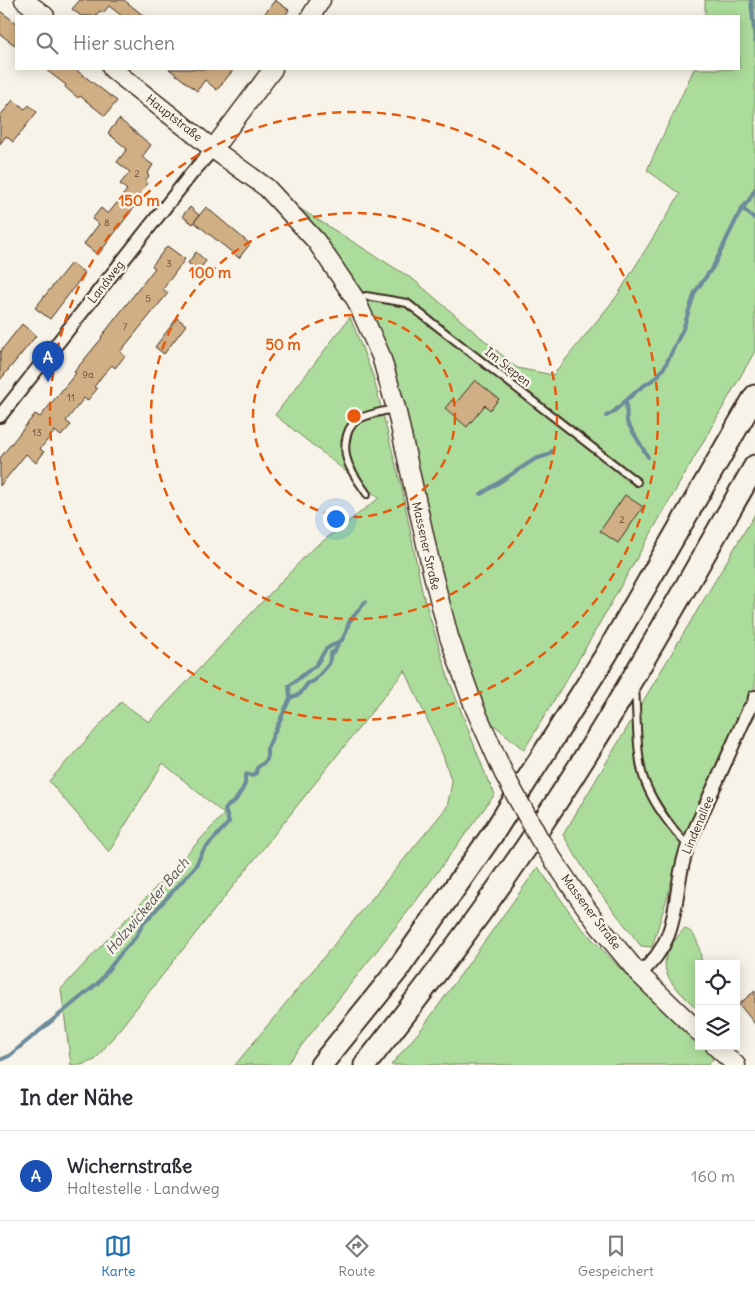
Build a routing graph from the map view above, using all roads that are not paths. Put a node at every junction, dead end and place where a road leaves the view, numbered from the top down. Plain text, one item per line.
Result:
1 (24, 0) edge
2 (321, 0) edge
3 (44, 15) edge
4 (312, 15) edge
5 (113, 70) edge
6 (271, 70) edge
7 (213, 149) junction
8 (356, 300) junction
9 (755, 396) edge
10 (396, 408) junction
11 (0, 416) edge
12 (755, 466) edge
13 (637, 482) dead end
14 (368, 494) dead end
15 (635, 676) junction
16 (755, 701) edge
17 (688, 846) junction
18 (638, 974) junction
19 (695, 1028) edge
20 (719, 1050) edge
21 (320, 1065) edge
22 (365, 1065) edge
23 (736, 1065) edge

1 - 3 main road
2 - 4 main road
5 - 7 main road, Hauptstraße
6 - 7 main road
7 - 8 main road, Massener Straße
7 - 11 street, Landweg
8 - 10 main road, Massener Straße
8 - 13 lane, Im Siepen
9 - 21 highway
10 - 14 lane
10 - 18 main road, Massener Straße, bridge
12 - 15 highway
15 - 17 lane
15 - 22 highway
16 - 17 street, Lindenallee
17 - 18 street, Lindenallee
18 - 19 main road, Massener Straße
20 - 23 main road

